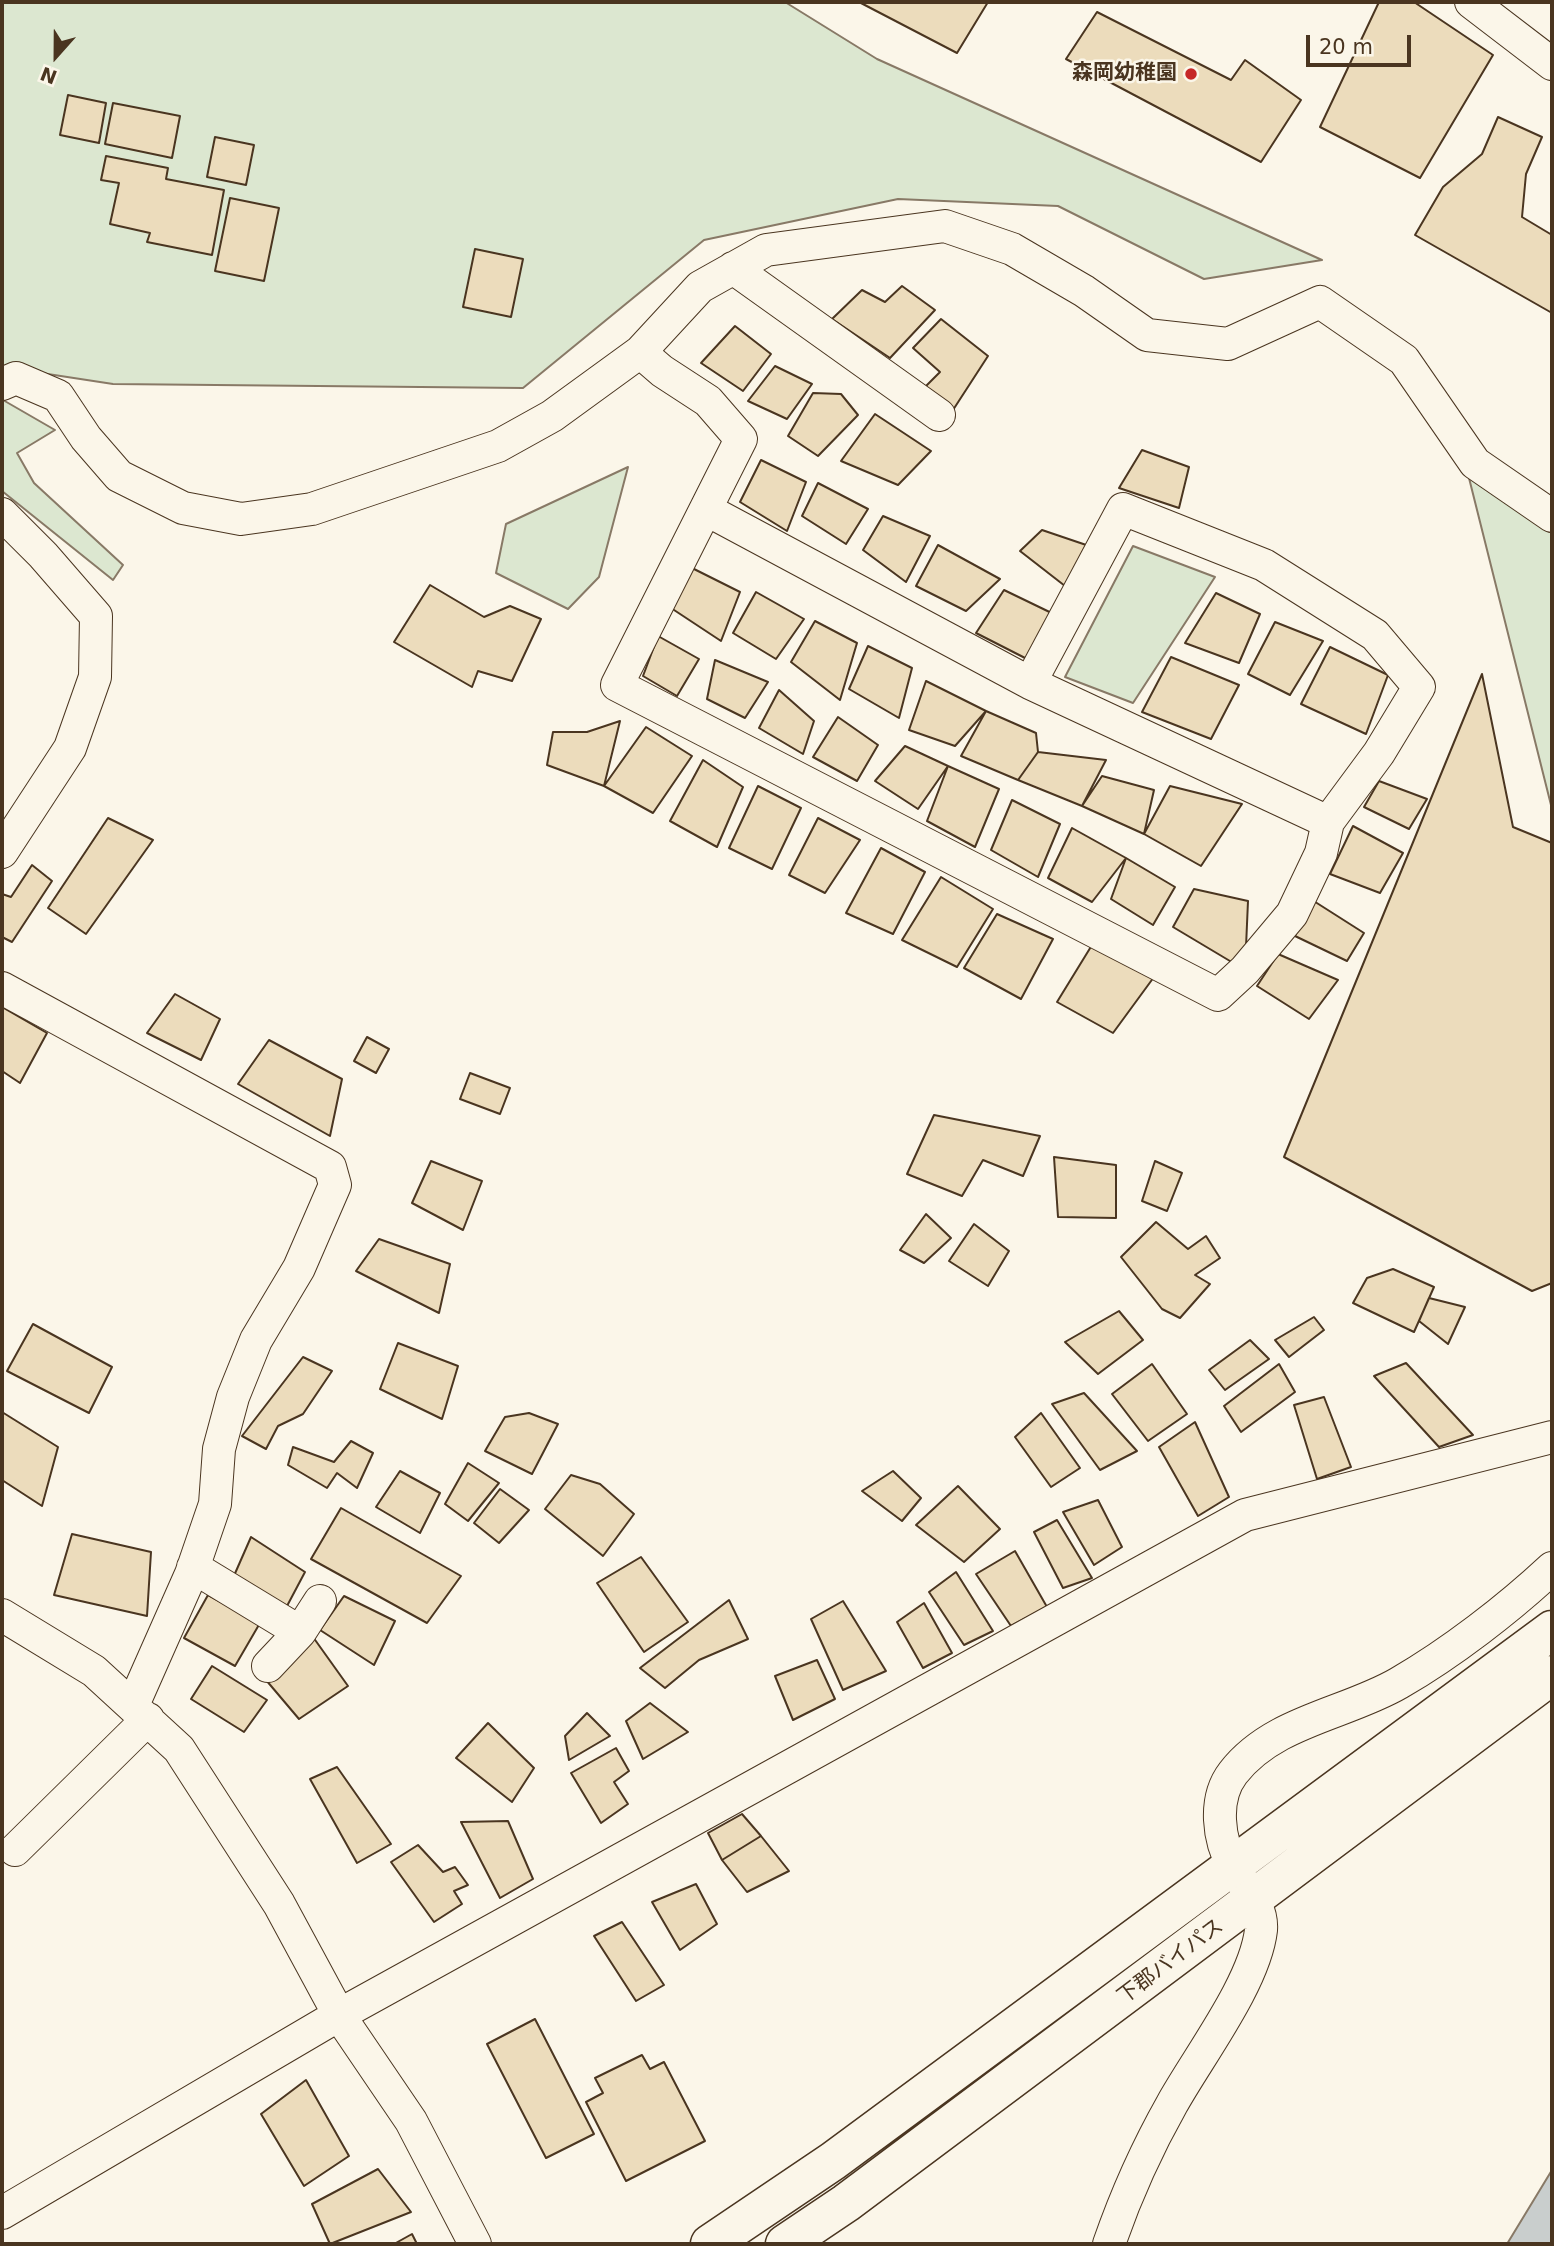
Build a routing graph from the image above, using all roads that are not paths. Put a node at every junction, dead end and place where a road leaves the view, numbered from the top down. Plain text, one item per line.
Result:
1 (1471, 2) edge
2 (1552, 64) edge
3 (733, 268) junction
4 (640, 352) junction
5 (2, 384) edge
6 (939, 415) dead end
7 (706, 510) junction
8 (2, 514) edge
9 (1552, 516) edge
10 (1030, 683) junction
11 (1328, 822) junction
12 (2, 852) edge
13 (2, 988) edge
14 (1552, 1437) edge
15 (193, 1567) junction
16 (1552, 1569) edge
17 (320, 1601) dead end
18 (2, 1615) edge
19 (1552, 1630) edge
20 (300, 1632) junction
21 (268, 1665) dead end
22 (1552, 1675) edge
23 (141, 1712) junction
24 (15, 1850) dead end
25 (1232, 1864) junction
26 (1254, 1900) junction
27 (340, 2015) junction
28 (2, 2213) edge
29 (475, 2244) edge
30 (710, 2244) edge
31 (785, 2244) edge
32 (1109, 2244) edge

1 - 2 street
3 - 4 street
3 - 6 street
3 - 9 street
4 - 5 street
4 - 7 street
7 - 10 street
7 - 11 street
8 - 12 street
10 - 11 street
10 - 11 street
13 - 15 street
14 - 27 street
15 - 20 street
15 - 23 street
16 - 25 street
17 - 20 street
18 - 23 street
19 - 25 street
20 - 21 street
22 - 26 street, 下郡バイパス
23 - 24 street
23 - 27 street
25 - 26 street
25 - 30 street
26 - 31 street, 下郡バイパス
26 - 32 street
27 - 28 street
27 - 29 street

